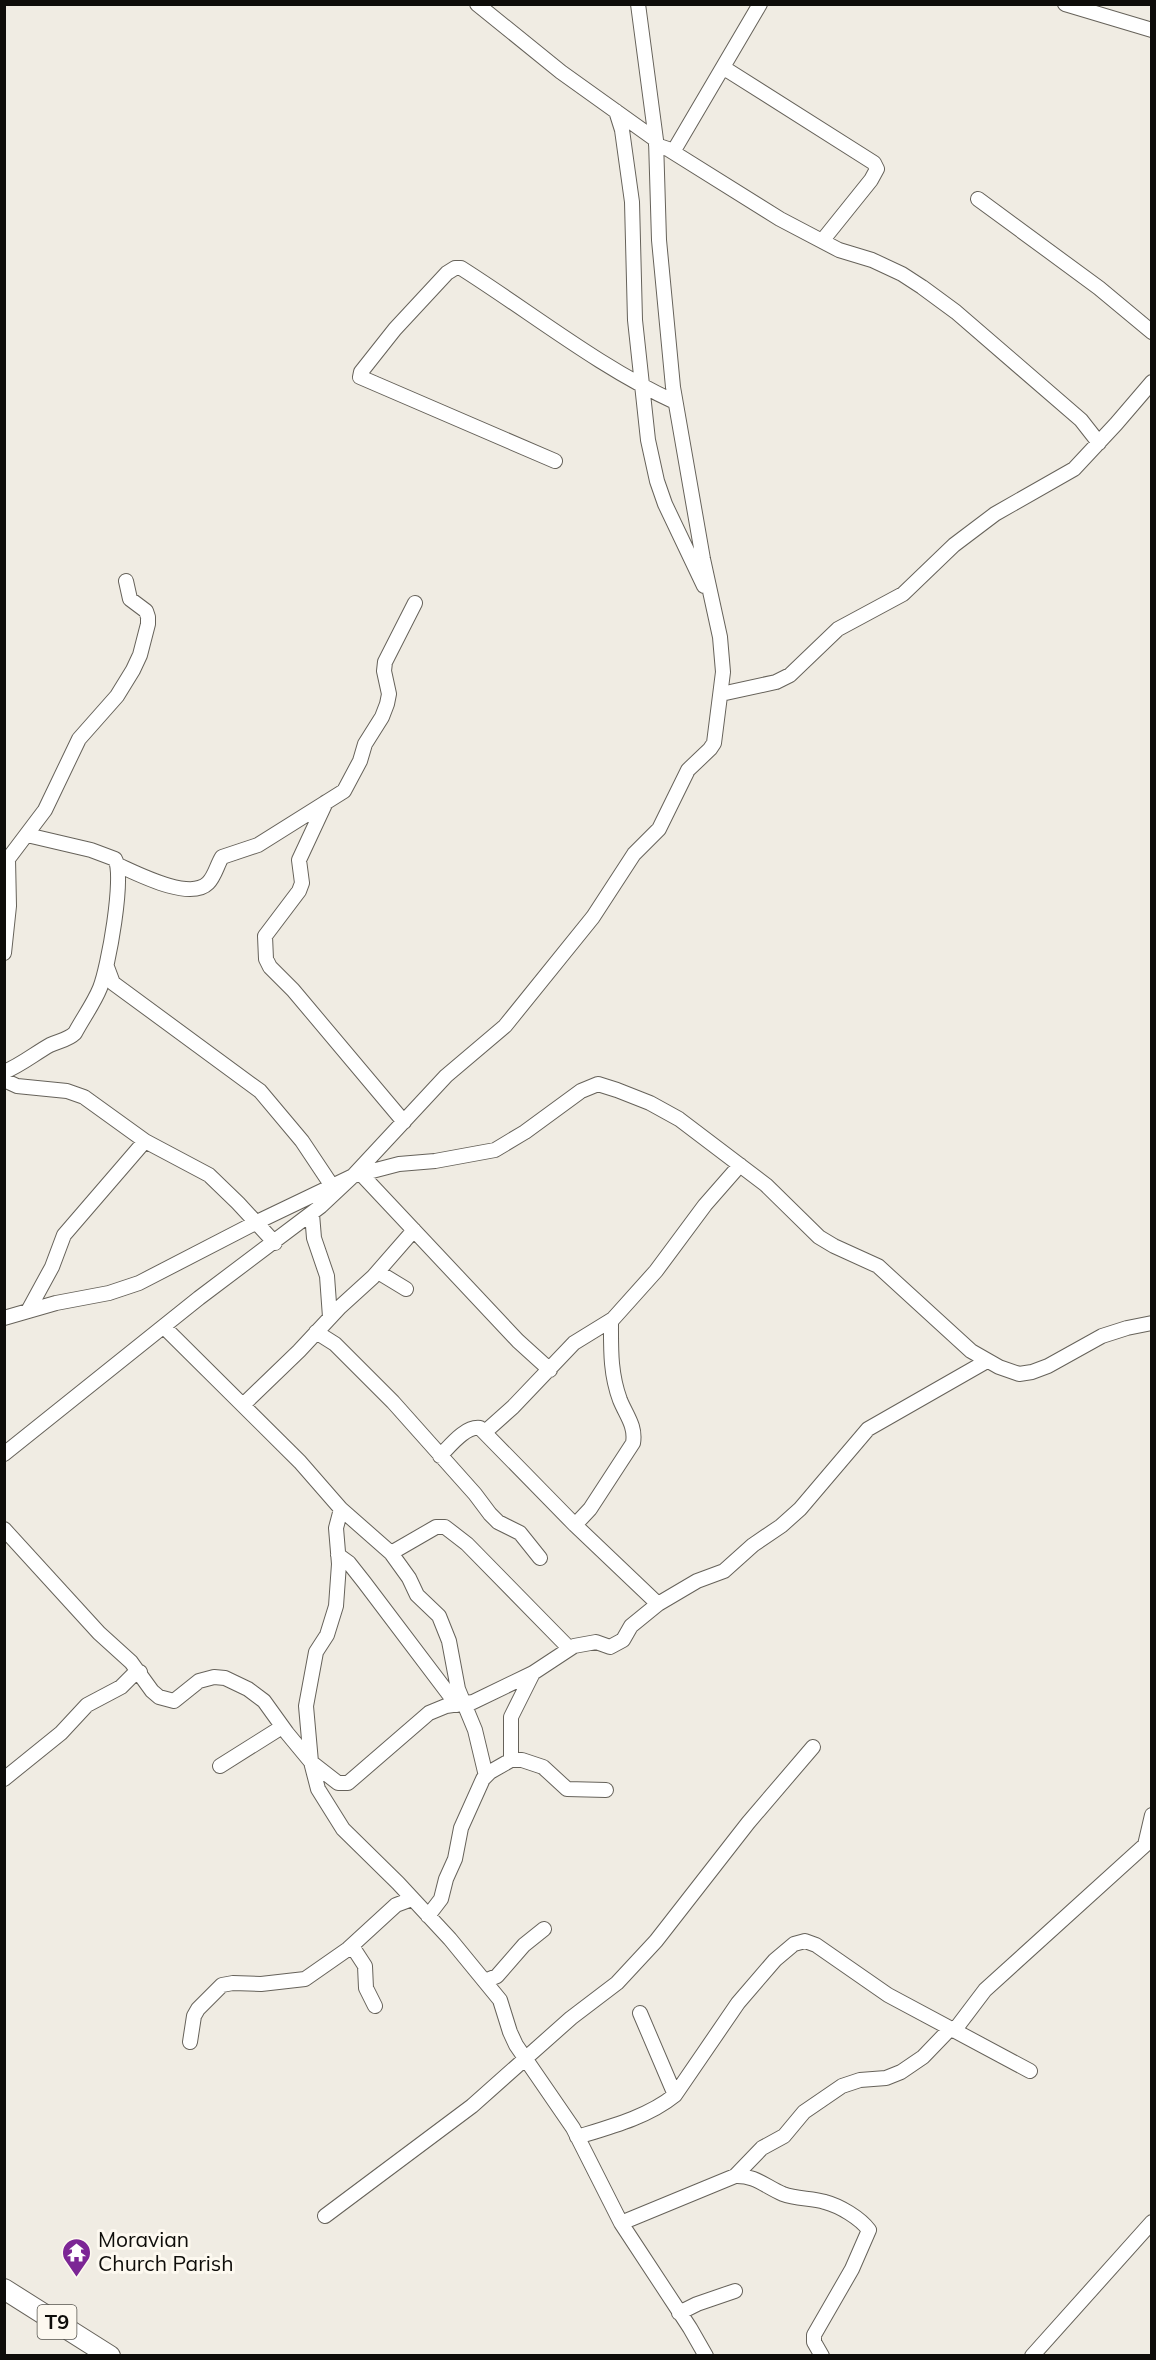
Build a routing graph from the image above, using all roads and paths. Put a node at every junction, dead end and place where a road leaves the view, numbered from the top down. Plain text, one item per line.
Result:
1 (477, 4) edge
2 (638, 4) edge
3 (760, 4) edge
4 (1065, 4) edge
5 (1152, 30) edge
6 (724, 68) junction
7 (616, 111) junction
8 (656, 142) junction
9 (673, 152) junction
10 (978, 199) dead end
11 (822, 241) junction
12 (1152, 332) edge
13 (1152, 382) edge
14 (641, 385) junction
15 (675, 402) junction
16 (1099, 443) junction
17 (555, 461) dead end
18 (126, 580) dead end
19 (415, 603) dead end
20 (713, 604) junction
21 (721, 694) junction
22 (326, 802) junction
23 (27, 835) junction
24 (118, 865) junction
25 (4, 953) edge
26 (106, 965) junction
27 (4, 1072) edge
28 (4, 1080) edge
29 (404, 1122) junction
30 (145, 1141) junction
31 (740, 1166) junction
32 (358, 1176) junction
33 (332, 1186) junction
34 (312, 1214) junction
35 (257, 1222) junction
36 (414, 1230) junction
37 (275, 1243) junction
38 (378, 1272) junction
39 (406, 1289) dead end
40 (13, 1313) edge
41 (330, 1317) junction
42 (611, 1321) junction
43 (1152, 1323) edge
44 (164, 1327) junction
45 (316, 1332) junction
46 (987, 1361) junction
47 (550, 1370) junction
48 (243, 1405) junction
49 (485, 1432) junction
50 (4, 1454) edge
51 (440, 1456) junction
52 (341, 1509) junction
53 (575, 1525) junction
54 (4, 1529) edge
55 (391, 1553) junction
56 (338, 1555) junction
57 (540, 1558) dead end
58 (658, 1604) junction
59 (569, 1648) junction
60 (140, 1672) junction
61 (533, 1673) junction
62 (460, 1705) junction
63 (282, 1727) junction
64 (813, 1747) dead end
65 (512, 1760) junction
66 (311, 1762) junction
67 (220, 1766) dead end
68 (486, 1776) junction
69 (4, 1779) edge
70 (606, 1790) dead end
71 (1152, 1815) edge
72 (412, 1899) junction
73 (428, 1916) junction
74 (544, 1929) dead end
75 (352, 1946) junction
76 (485, 1981) junction
77 (375, 2006) dead end
78 (640, 2013) dead end
79 (952, 2030) junction
80 (190, 2042) dead end
81 (526, 2060) junction
82 (1030, 2071) dead end
83 (675, 2095) junction
84 (577, 2137) junction
85 (735, 2176) junction
86 (325, 2216) dead end
87 (1152, 2222) edge
88 (621, 2223) junction
89 (4, 2289) edge
90 (735, 2291) dead end
91 (680, 2313) junction
92 (110, 2355) edge
93 (706, 2355) edge
94 (822, 2355) edge
95 (1032, 2355) edge

1 - 7 street
2 - 8 street
3 - 6 street
4 - 5 street
6 - 9 street
6 - 11 street
7 - 8 street
7 - 14 street
8 - 9 street
8 - 15 street
9 - 11 street
10 - 12 street
11 - 16 street
13 - 16 street
14 - 15 street
14 - 17 street
14 - 20 street
15 - 20 street
16 - 21 street
18 - 23 street
19 - 22 street
20 - 21 street
21 - 29 street
22 - 24 street
22 - 29 street
23 - 24 street
23 - 25 street
24 - 26 street
26 - 27 street
26 - 33 street
28 - 30 street
29 - 32 street
30 - 35 street
30 - 40 street
31 - 32 street
31 - 42 street
31 - 46 street
32 - 33 street
32 - 34 street
32 - 36 street
33 - 35 street
34 - 37 street
34 - 41 street
35 - 37 street
35 - 40 street
36 - 38 street
36 - 47 street
37 - 44 street
38 - 39 street
38 - 41 street
41 - 45 street
42 - 47 street
42 - 53 street
43 - 46 street
44 - 48 street
44 - 50 street
45 - 48 street
45 - 51 street
46 - 58 street
47 - 49 street
48 - 52 street
49 - 51 street
49 - 53 street
51 - 57 street
52 - 55 street
52 - 56 street
53 - 58 street
54 - 60 street
55 - 59 street
55 - 62 street
56 - 62 street
56 - 66 street
58 - 59 street
59 - 61 street
60 - 63 street
60 - 69 street
61 - 62 street
61 - 65 street
62 - 66 street
62 - 68 street
63 - 66 street
63 - 67 street
64 - 81 street
65 - 68 street
65 - 70 street
66 - 72 street
68 - 73 street
71 - 79 street
72 - 73 street
72 - 75 street
73 - 76 street
74 - 76 street
75 - 77 street
75 - 80 street
76 - 81 street
78 - 83 street
79 - 82 street
79 - 83 street
79 - 85 street
81 - 84 street
81 - 86 street
83 - 84 street
84 - 88 street
85 - 88 street
85 - 94 street
87 - 95 street
88 - 91 street
89 - 92 highway, T9
90 - 91 street
91 - 93 street

